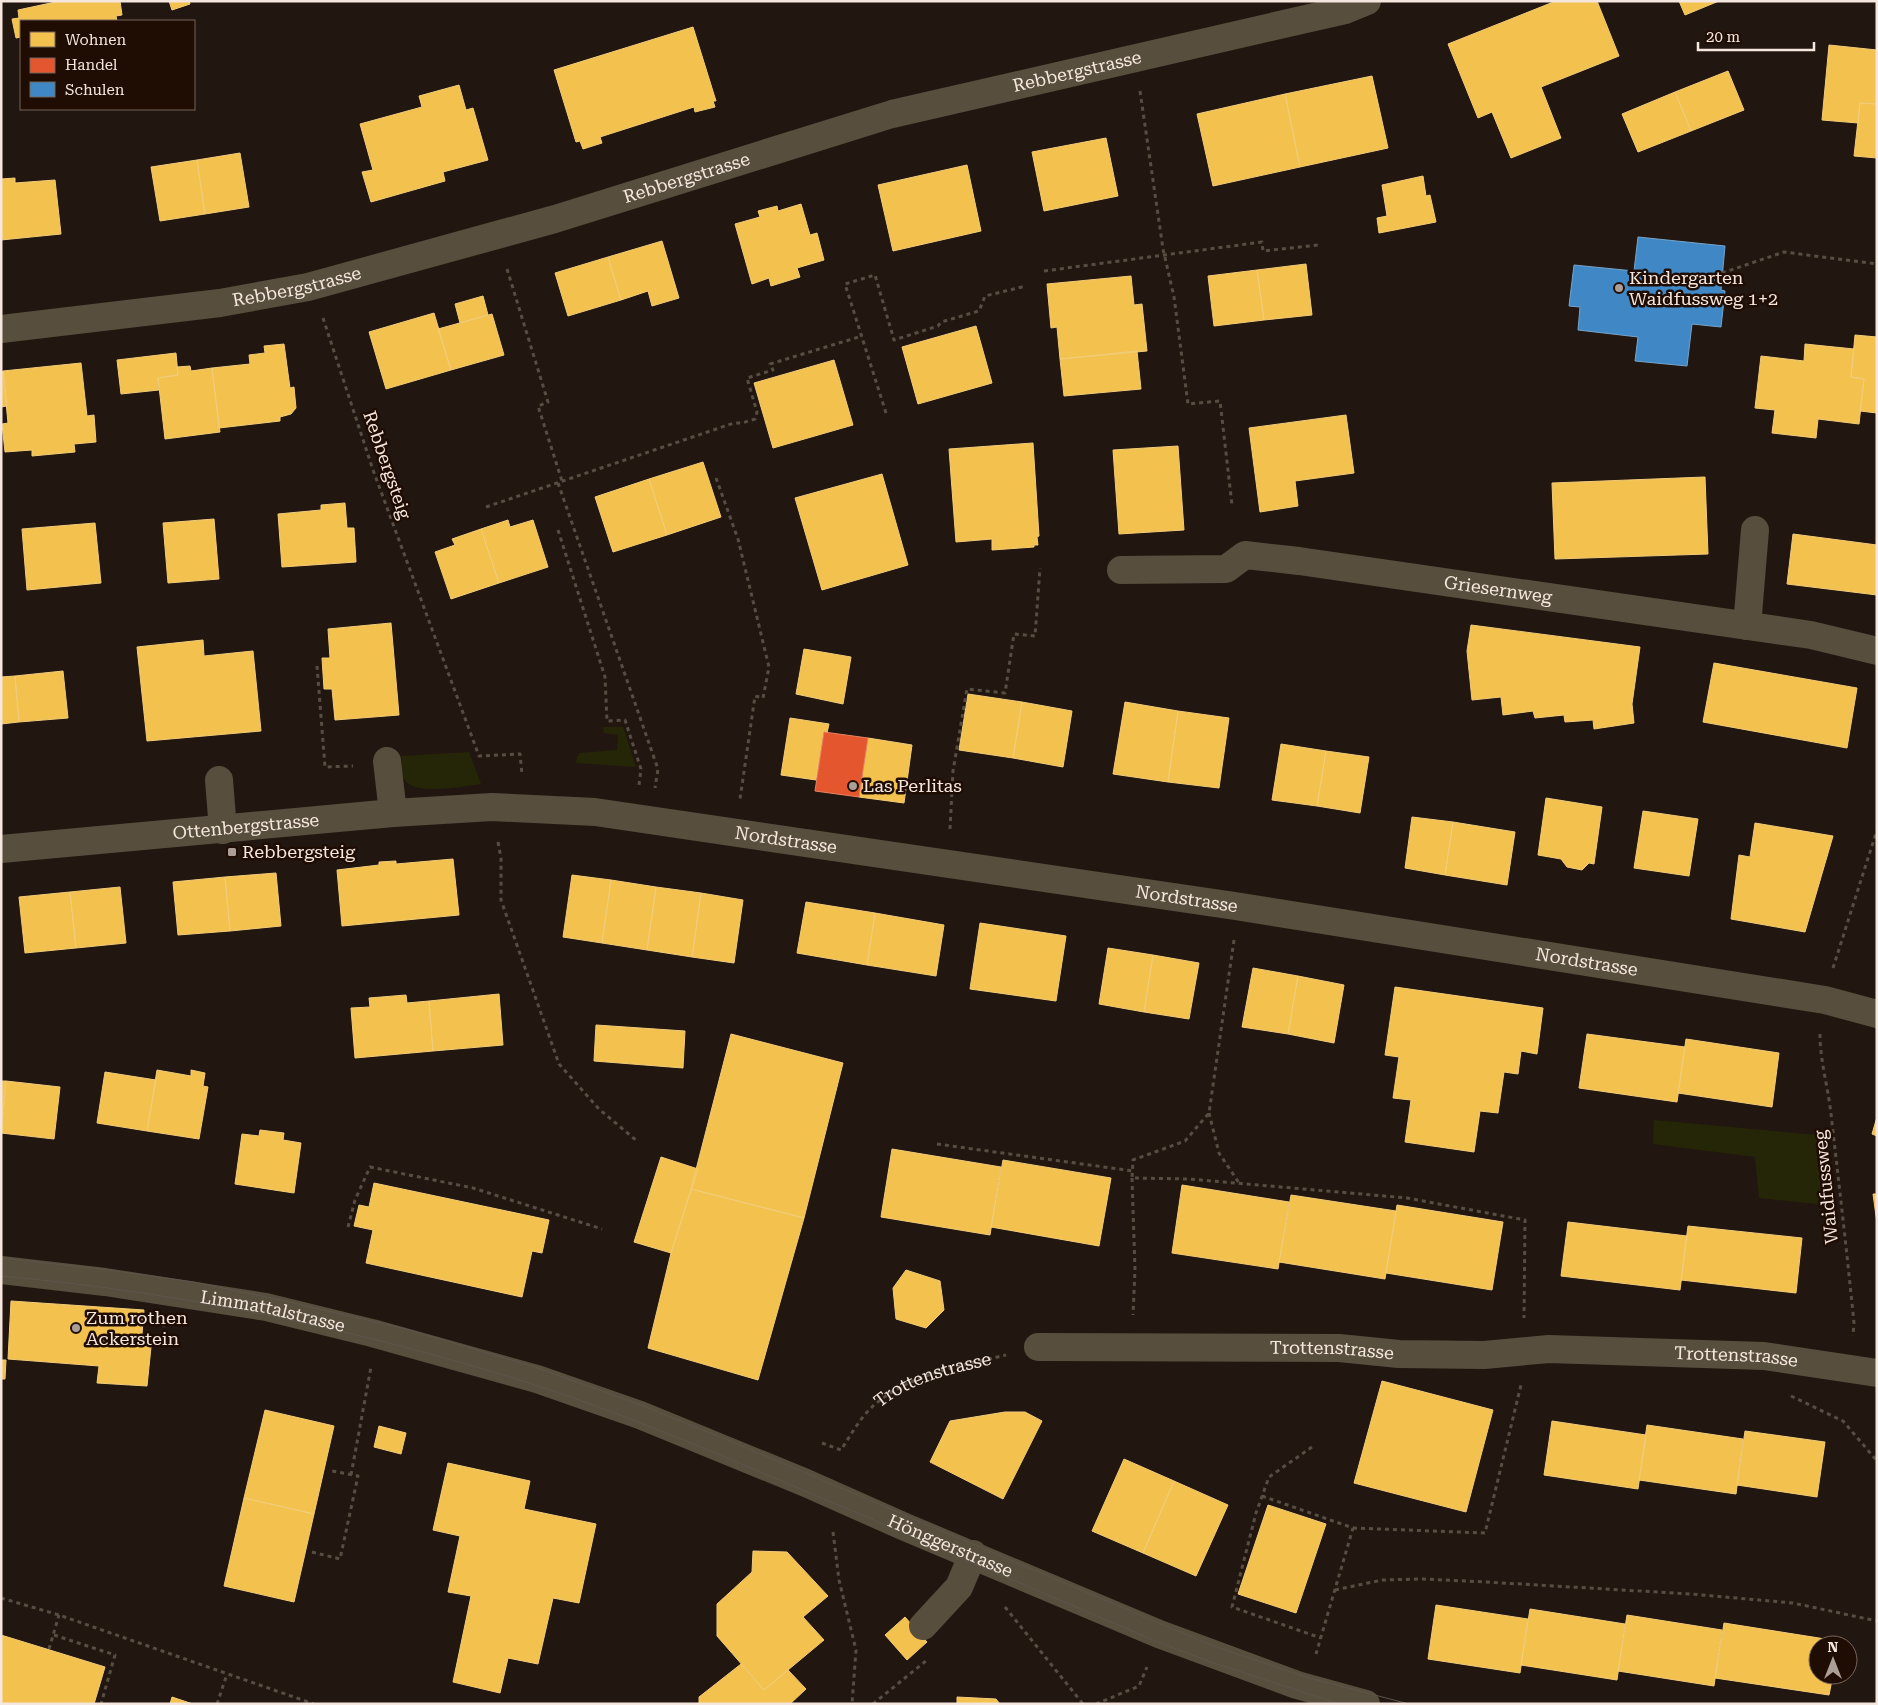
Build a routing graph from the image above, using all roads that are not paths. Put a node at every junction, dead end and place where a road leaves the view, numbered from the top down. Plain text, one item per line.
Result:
1 (1367, 1) edge
2 (1, 329) edge
3 (1755, 530) dead end
4 (1121, 570) dead end
5 (1747, 626) junction
6 (1877, 651) edge
7 (387, 761) dead end
8 (218, 780) dead end
9 (492, 807) joint
10 (393, 813) junction
11 (223, 830) junction
12 (1, 849) edge
13 (1877, 1014) edge
14 (1, 1270) edge
15 (1038, 1347) road end
16 (1877, 1373) edge
17 (538, 1379) joint
18 (973, 1554) junction
19 (923, 1626) dead end
20 (1366, 1704) edge

1 - 2 street, Rebbergstrasse
3 - 5 street
4 - 5 street, Griesernweg
5 - 6 street, Griesernweg
7 - 10 street
8 - 11 street
9 - 10 street, Ottenbergstrasse
9 - 13 street, Nordstrasse
10 - 11 street, Ottenbergstrasse
11 - 12 street, Ottenbergstrasse
14 - 17 street, Limmattalstrasse
15 - 16 street, Trottenstrasse
17 - 18 street, Hönggerstrasse
18 - 19 street
18 - 20 street, Hönggerstrasse

